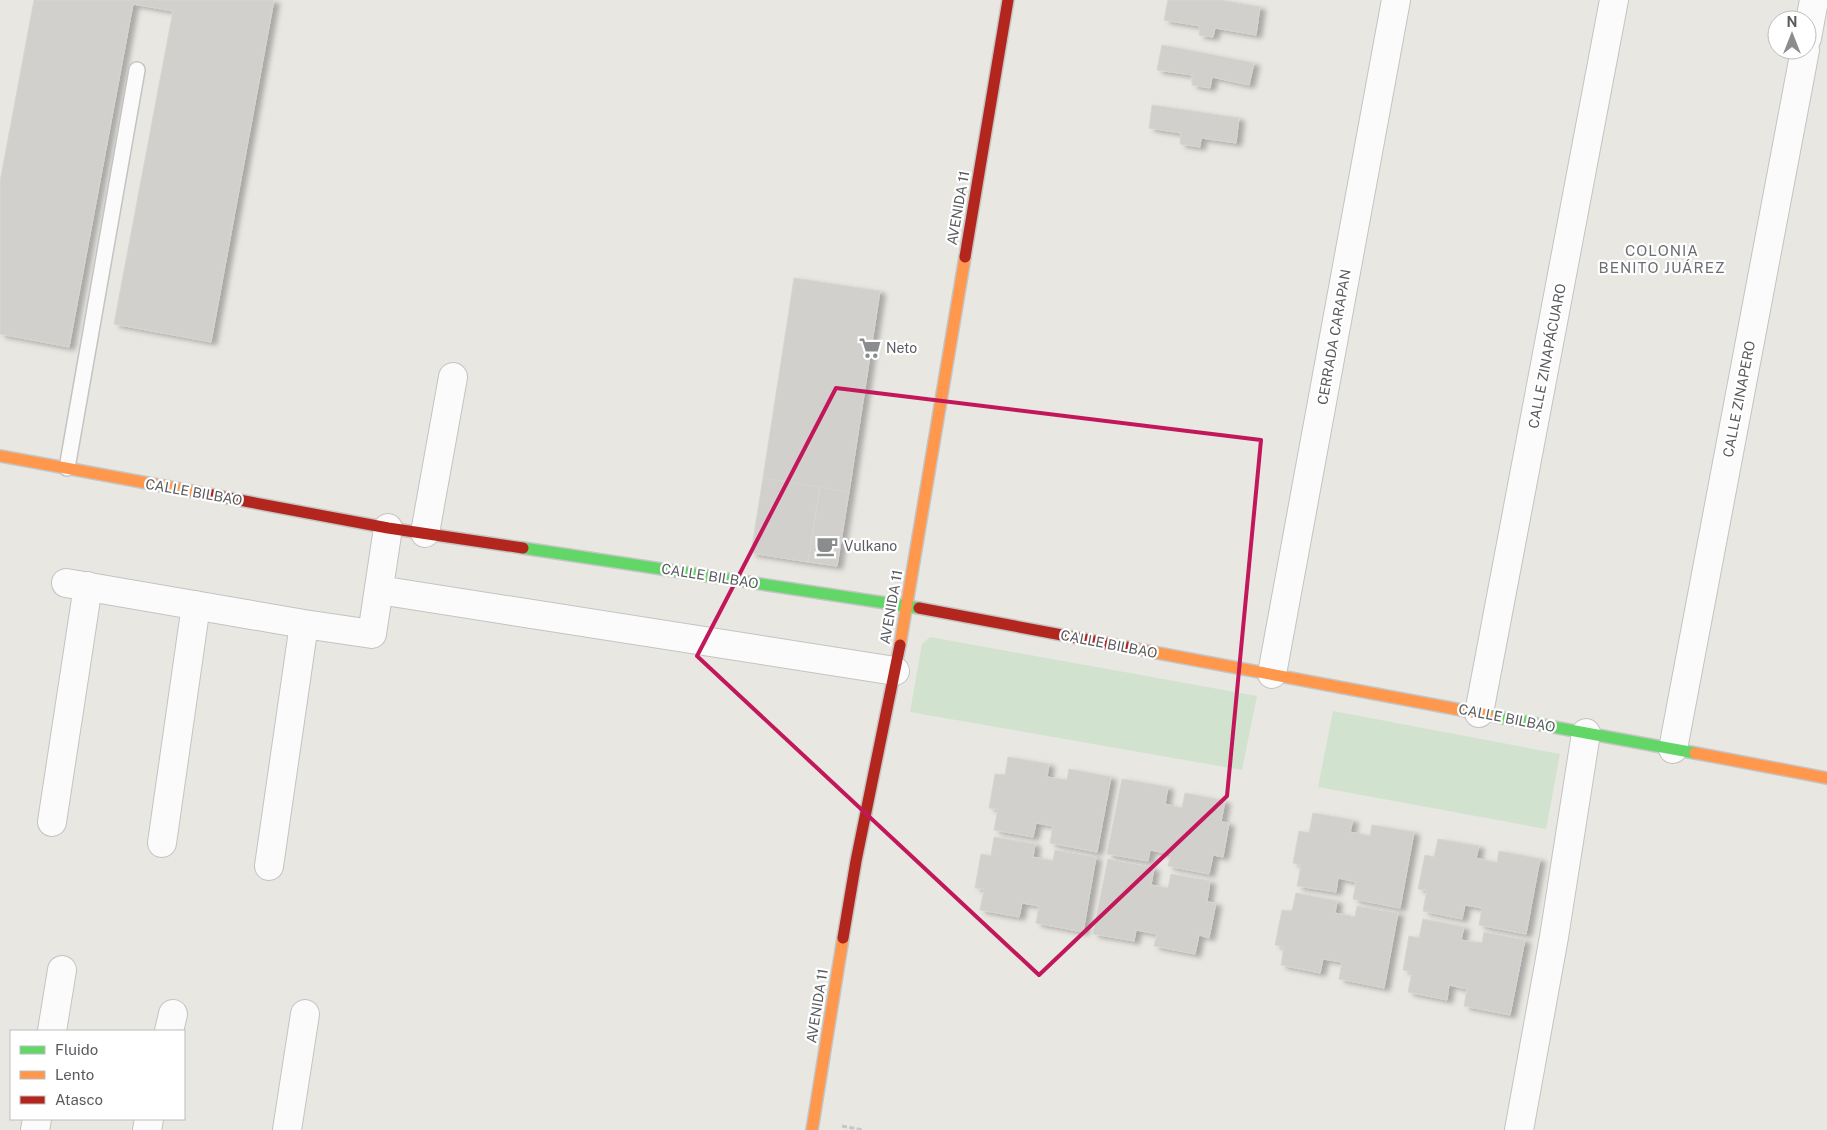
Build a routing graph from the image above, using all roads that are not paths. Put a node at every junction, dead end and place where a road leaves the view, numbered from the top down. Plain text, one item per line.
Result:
1 (1008, 0) edge
2 (1396, 0) edge
3 (1614, 0) edge
4 (1803, 60) edge
5 (137, 70) dead end
6 (453, 377) dead end
7 (0, 456) edge
8 (67, 468) junction
9 (388, 528) junction
10 (425, 533) junction
11 (379, 590) junction
12 (196, 605) junction
13 (906, 606) junction
14 (304, 624) junction
15 (895, 671) junction
16 (1272, 674) junction
17 (1479, 713) junction
18 (1586, 733) junction
19 (1673, 749) junction
20 (1827, 778) edge
21 (52, 822) dead end
22 (162, 843) dead end
23 (269, 866) dead end
24 (62, 970) dead end
25 (304, 1014) dead end
26 (52, 1030) edge
27 (287, 1130) edge
28 (812, 1130) edge
29 (1519, 1130) edge

1 - 13 street, AVENIDA 11
2 - 16 street, CERRADA CARAPAN
3 - 17 street, CALLE ZINAPÁCUARO
4 - 19 street, CALLE ZINAPERO
5 - 8 lane
6 - 10 street
7 - 8 street, CALLE BILBAO
8 - 9 street, CALLE BILBAO
9 - 10 street, CALLE BILBAO
9 - 11 street
10 - 13 street, CALLE BILBAO
11 - 14 street
11 - 15 street
12 - 14 street
12 - 21 street
12 - 22 street
13 - 15 street, AVENIDA 11
13 - 16 street, CALLE BILBAO
14 - 23 street
15 - 28 street, AVENIDA 11
16 - 17 street, CALLE BILBAO
17 - 18 street, CALLE BILBAO
18 - 19 street, CALLE BILBAO
18 - 29 street
19 - 20 street, CALLE BILBAO
24 - 26 street
25 - 27 street

